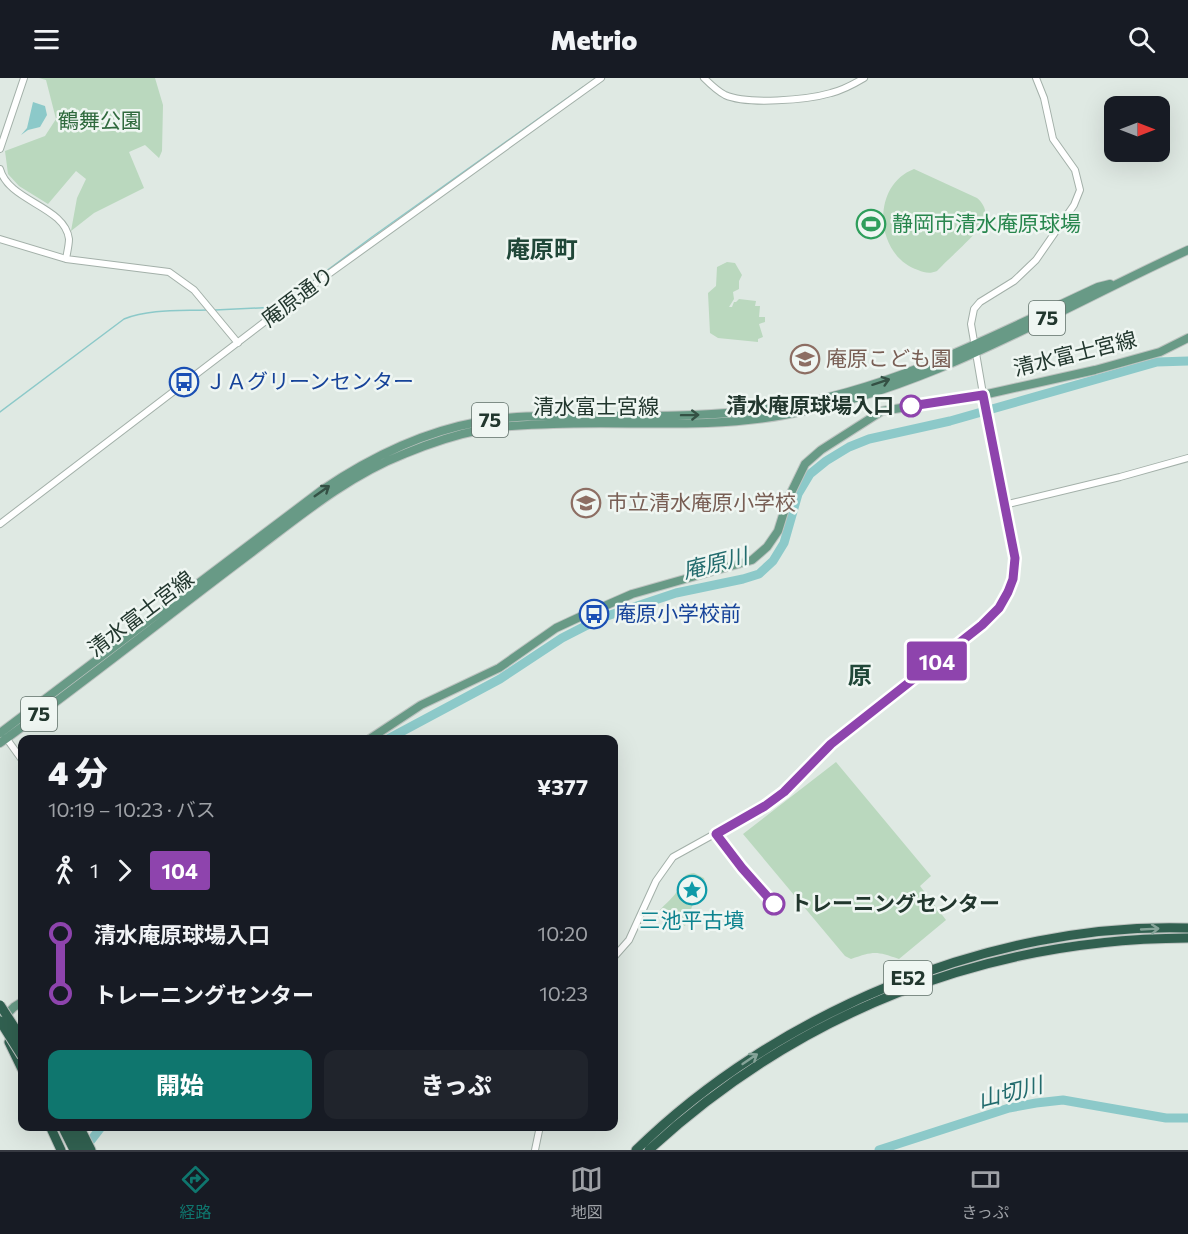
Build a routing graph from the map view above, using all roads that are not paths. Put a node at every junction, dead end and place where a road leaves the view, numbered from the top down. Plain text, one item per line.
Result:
1 (24, 78) edge
2 (601, 78) edge
3 (704, 78) edge
4 (864, 78) edge
5 (1036, 78) edge
6 (0, 149) edge
7 (0, 169) edge
8 (0, 239) edge
9 (1188, 250) edge
10 (66, 259) junction
11 (1188, 338) edge
12 (237, 343) junction
13 (974, 349) junction
14 (983, 395) junction
15 (1188, 458) edge
16 (1004, 505) junction
17 (0, 524) edge
18 (2, 735) edge
19 (376, 735) edge
20 (18, 755) edge
21 (716, 834) junction
22 (774, 904) dead end
23 (1185, 928) edge
24 (1188, 938) edge
25 (618, 952) edge
26 (18, 1004) edge
27 (0, 1005) edge
28 (0, 1022) edge
29 (18, 1033) edge
30 (18, 1050) edge
31 (18, 1060) edge
32 (672, 1123) junction
33 (52, 1131) edge
34 (64, 1131) edge
35 (74, 1131) edge
36 (82, 1131) edge
37 (539, 1131) edge
38 (61, 1150) edge
39 (74, 1150) edge
40 (84, 1150) edge
41 (91, 1150) edge
42 (535, 1150) edge
43 (636, 1150) edge
44 (649, 1150) edge

1 - 6 street
2 - 12 street, 庵原通り
3 - 4 street
5 - 13 street
7 - 10 street
8 - 10 street
9 - 13 main road, 清水富士宮線 / 75
10 - 12 street
11 - 14 main road, 清水富士宮線
12 - 17 street, 庵原通り
13 - 14 street
13 - 18 main road, 清水富士宮線 / 75
14 - 16 street
14 - 19 main road, 清水富士宮線
15 - 16 street
16 - 21 street
18 - 20 street
21 - 22 street
21 - 25 street
32 -> 23 highway, E52
24 - 32 highway, E52
26 - 28 main road
27 - 29 highway, bridge
28 - 30 highway, bridge
28 - 31 highway, bridge
32 - 43 highway, E52
32 - 44 highway, E52
33 - 38 highway
34 - 39 highway
35 - 40 highway
36 - 41 highway
37 - 42 street

